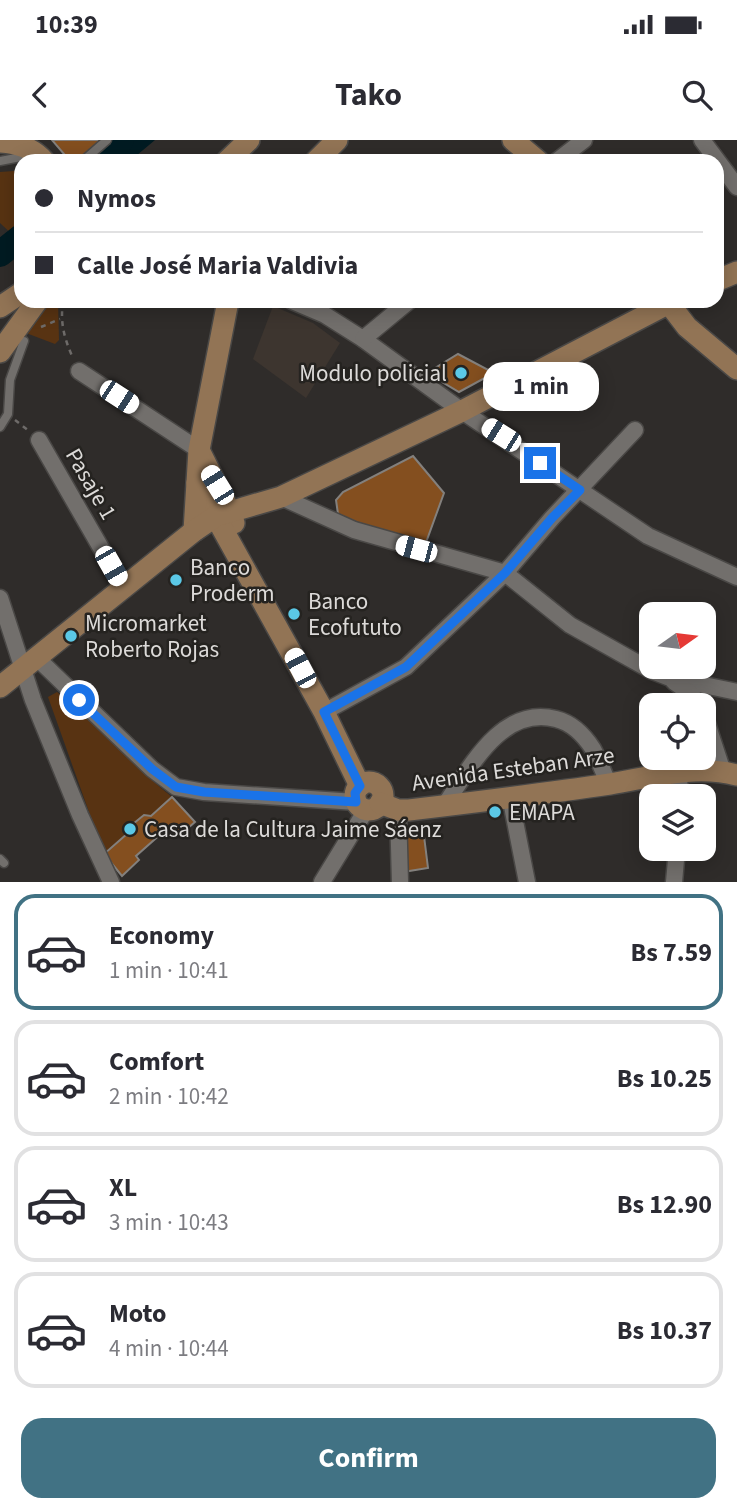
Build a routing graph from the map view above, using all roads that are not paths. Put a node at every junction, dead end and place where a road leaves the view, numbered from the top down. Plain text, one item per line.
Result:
1 (107, 140) edge
2 (249, 140) edge
3 (337, 140) edge
4 (513, 140) edge
5 (583, 140) edge
6 (26, 148) edge
7 (91, 154) edge
8 (235, 154) edge
9 (323, 154) edge
10 (530, 154) edge
11 (566, 154) edge
12 (0, 161) edge
13 (724, 170) edge
14 (737, 187) edge
15 (32, 308) edge
16 (227, 308) edge
17 (308, 308) edge
18 (401, 308) edge
19 (659, 308) edge
20 (674, 308) edge
21 (363, 339) junction
22 (24, 341) dead end
23 (0, 352) edge
24 (737, 369) edge
25 (79, 371) road end
26 (462, 411) junction
27 (0, 427) edge
28 (635, 430) dead end
29 (39, 440) road end
30 (199, 450) junction
31 (207, 484) junction
32 (580, 490) junction
33 (276, 498) junction
34 (223, 514) junction
35 (194, 531) junction
36 (505, 573) junction
37 (737, 577) edge
38 (124, 587) junction
39 (0, 598) edge
40 (31, 663) junction
41 (639, 663) edge
42 (671, 679) edge
43 (675, 679) edge
44 (0, 687) edge
45 (737, 692) edge
46 (690, 693) edge
47 (324, 712) junction
48 (716, 741) edge
49 (678, 772) junction
50 (730, 773) edge
51 (609, 784) junction
52 (680, 784) edge
53 (510, 796) junction
54 (372, 802) junction
55 (444, 806) junction
56 (676, 861) edge
57 (111, 882) edge
58 (322, 882) edge
59 (400, 882) edge
60 (527, 882) edge
61 (674, 882) edge

1 - 7 lane
2 - 8 main road
3 - 9 main road
4 - 10 main road
5 - 11 street
6 - 12 lane
13 - 14 street
15 - 23 main road
16 - 30 main road
17 - 21 street
18 - 21 street
19 - 26 main road
20 - 24 main road
21 - 26 street
22 - 27 lane
25 - 30 street
26 - 32 street
26 - 33 main road
28 - 32 street
29 - 38 street, Pasaje 1
30 - 31 main road
31 - 33 main road
31 - 34 main road
31 - 35 main road
32 - 36 street
32 - 37 street
33 - 34 main road
33 - 36 street
34 - 35 main road
34 - 47 main road
35 - 38 main road
36 - 41 street
36 - 47 street
38 - 40 main road
39 - 40 street
40 - 44 main road
40 - 54 street
40 - 57 street
42 - 46 street
43 - 45 street
47 - 54 main road
48 - 50 street
49 - 50 main road, Avenida Esteban Arze
49 - 51 main road, Avenida Esteban Arze
49 - 52 street
51 - 53 main road, Avenida Esteban Arze
51 - 55 street
53 - 55 main road, Avenida Esteban Arze
53 - 60 street
54 - 55 main road, Avenida Esteban Arze
54 - 58 street
54 - 59 street
56 - 61 street

